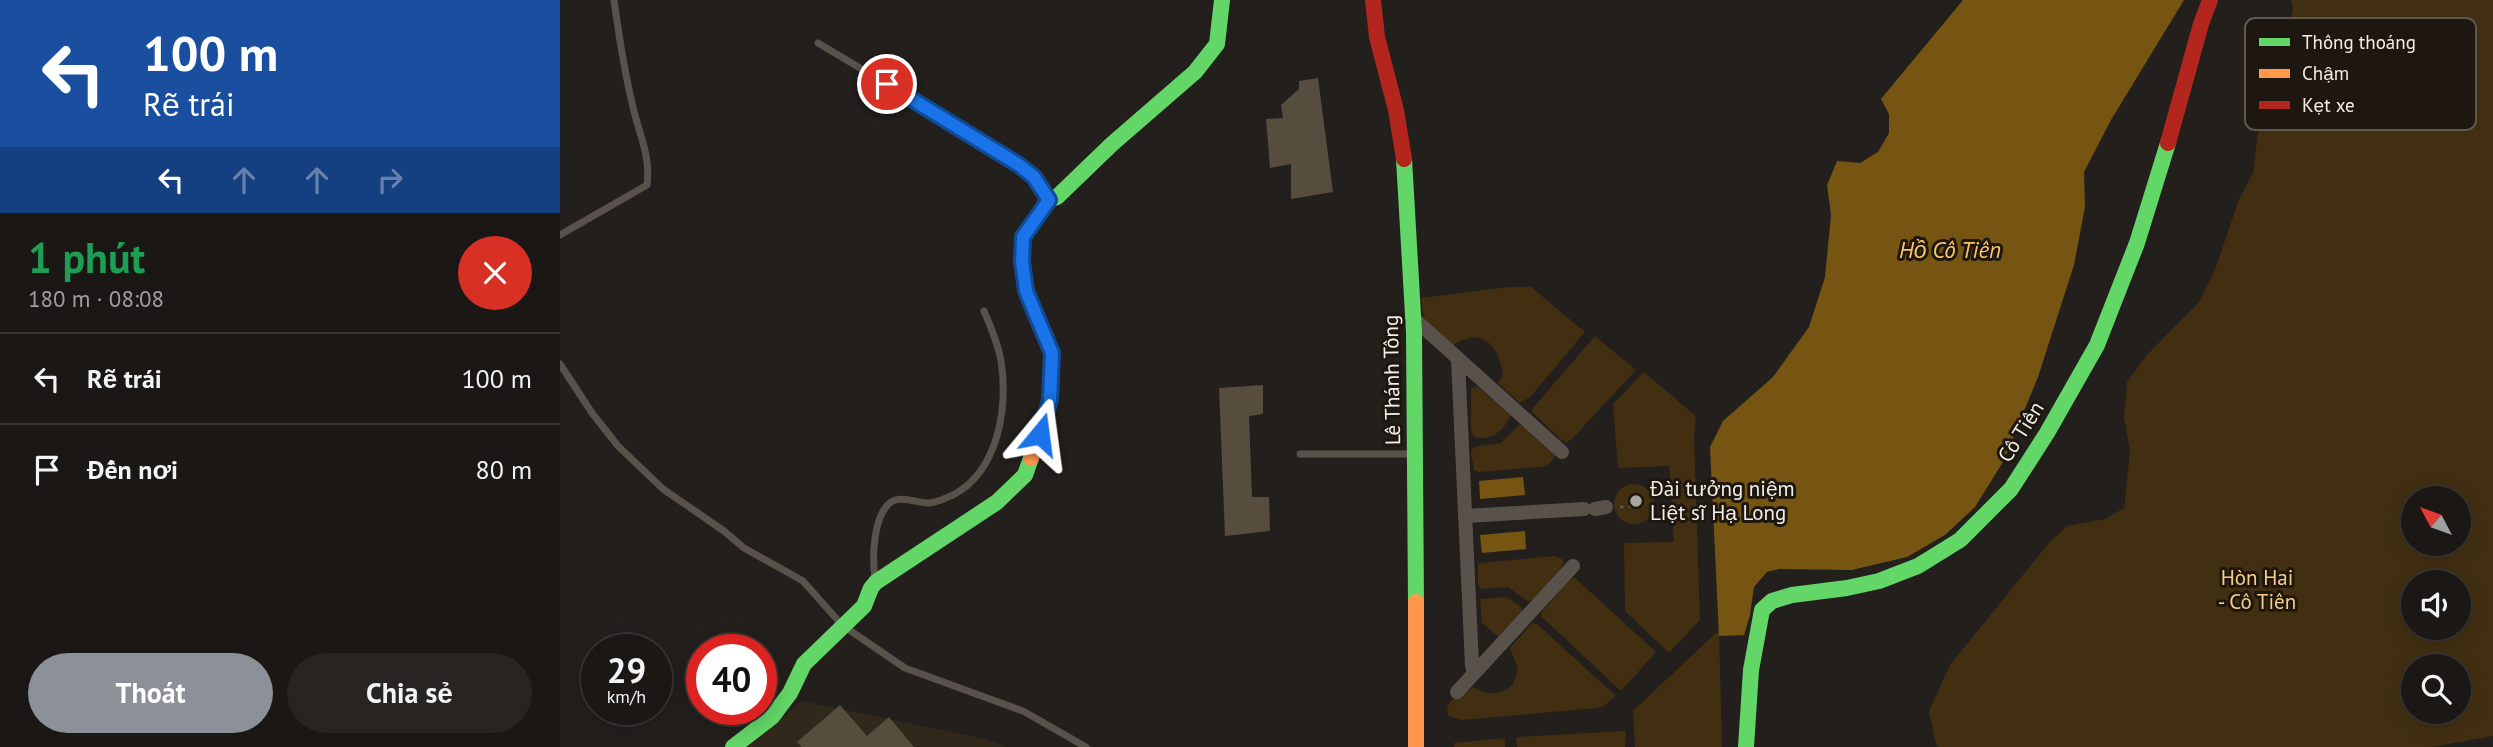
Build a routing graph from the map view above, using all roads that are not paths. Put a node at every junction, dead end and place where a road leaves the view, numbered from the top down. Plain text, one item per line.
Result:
1 (614, 0) edge
2 (1222, 0) edge
3 (1358, 0) edge
4 (2210, 0) edge
5 (1373, 8) edge
6 (818, 43) dead end
7 (1049, 200) junction
8 (560, 235) edge
9 (984, 311) dead end
10 (1412, 317) junction
11 (1458, 360) junction
12 (560, 364) edge
13 (1562, 452) dead end
14 (1300, 454) dead end
15 (1415, 454) junction
16 (1595, 509) road end
17 (1465, 516) junction
18 (1573, 566) dead end
19 (876, 582) junction
20 (842, 625) junction
21 (1474, 673) junction
22 (1457, 692) dead end
23 (733, 747) edge
24 (1086, 747) edge
25 (1416, 747) edge
26 (1746, 747) edge

1 - 8 lane
2 - 7 street
3 - 5 street, Lê Thánh Tông
4 - 26 street, Cô Tiên
5 - 10 street, Lê Thánh Tông
6 - 7 lane
7 - 19 street
9 - 19 lane
10 - 11 street
10 - 15 street, Lê Thánh Tông
11 - 13 street
11 - 17 street
12 - 20 lane
14 - 15 lane
15 - 25 street, Lê Thánh Tông
16 - 17 street
17 - 21 street
18 - 21 street
19 - 20 street
20 - 23 street
20 - 24 lane
21 - 22 street

